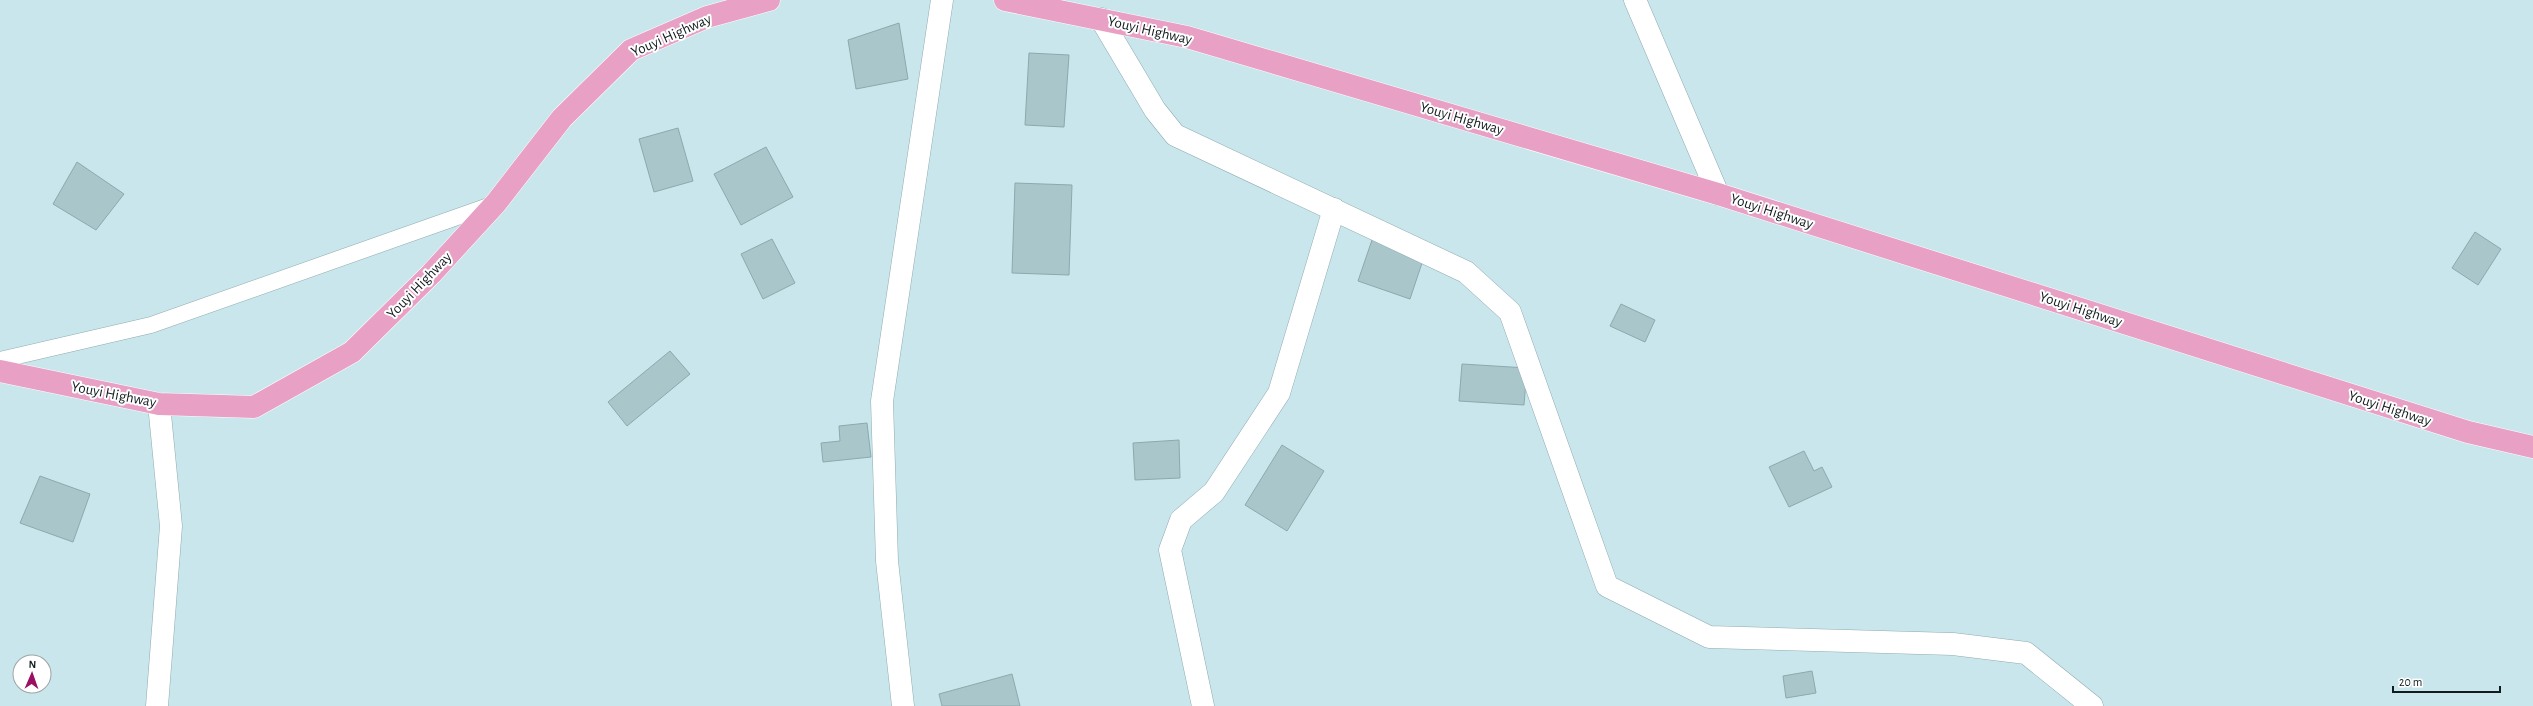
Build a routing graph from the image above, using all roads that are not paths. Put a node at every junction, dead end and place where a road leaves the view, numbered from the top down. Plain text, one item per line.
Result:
1 (769, 0) edge
2 (942, 0) edge
3 (1005, 0) edge
4 (1635, 0) edge
5 (1101, 19) junction
6 (1718, 194) junction
7 (496, 203) junction
8 (1334, 209) junction
9 (0, 360) edge
10 (0, 371) edge
11 (159, 404) junction
12 (2533, 447) edge
13 (156, 706) edge
14 (903, 706) edge
15 (1203, 706) edge
16 (2092, 706) edge

1 - 7 main road, Youyi Highway
2 - 14 street
3 - 5 main road, Youyi Highway
4 - 6 street
5 - 6 main road, Youyi Highway
5 - 8 street
6 - 12 main road, Youyi Highway
7 - 9 lane
7 - 11 main road, Youyi Highway
8 - 15 street
8 - 16 street
10 - 11 main road, Youyi Highway
11 - 13 street

